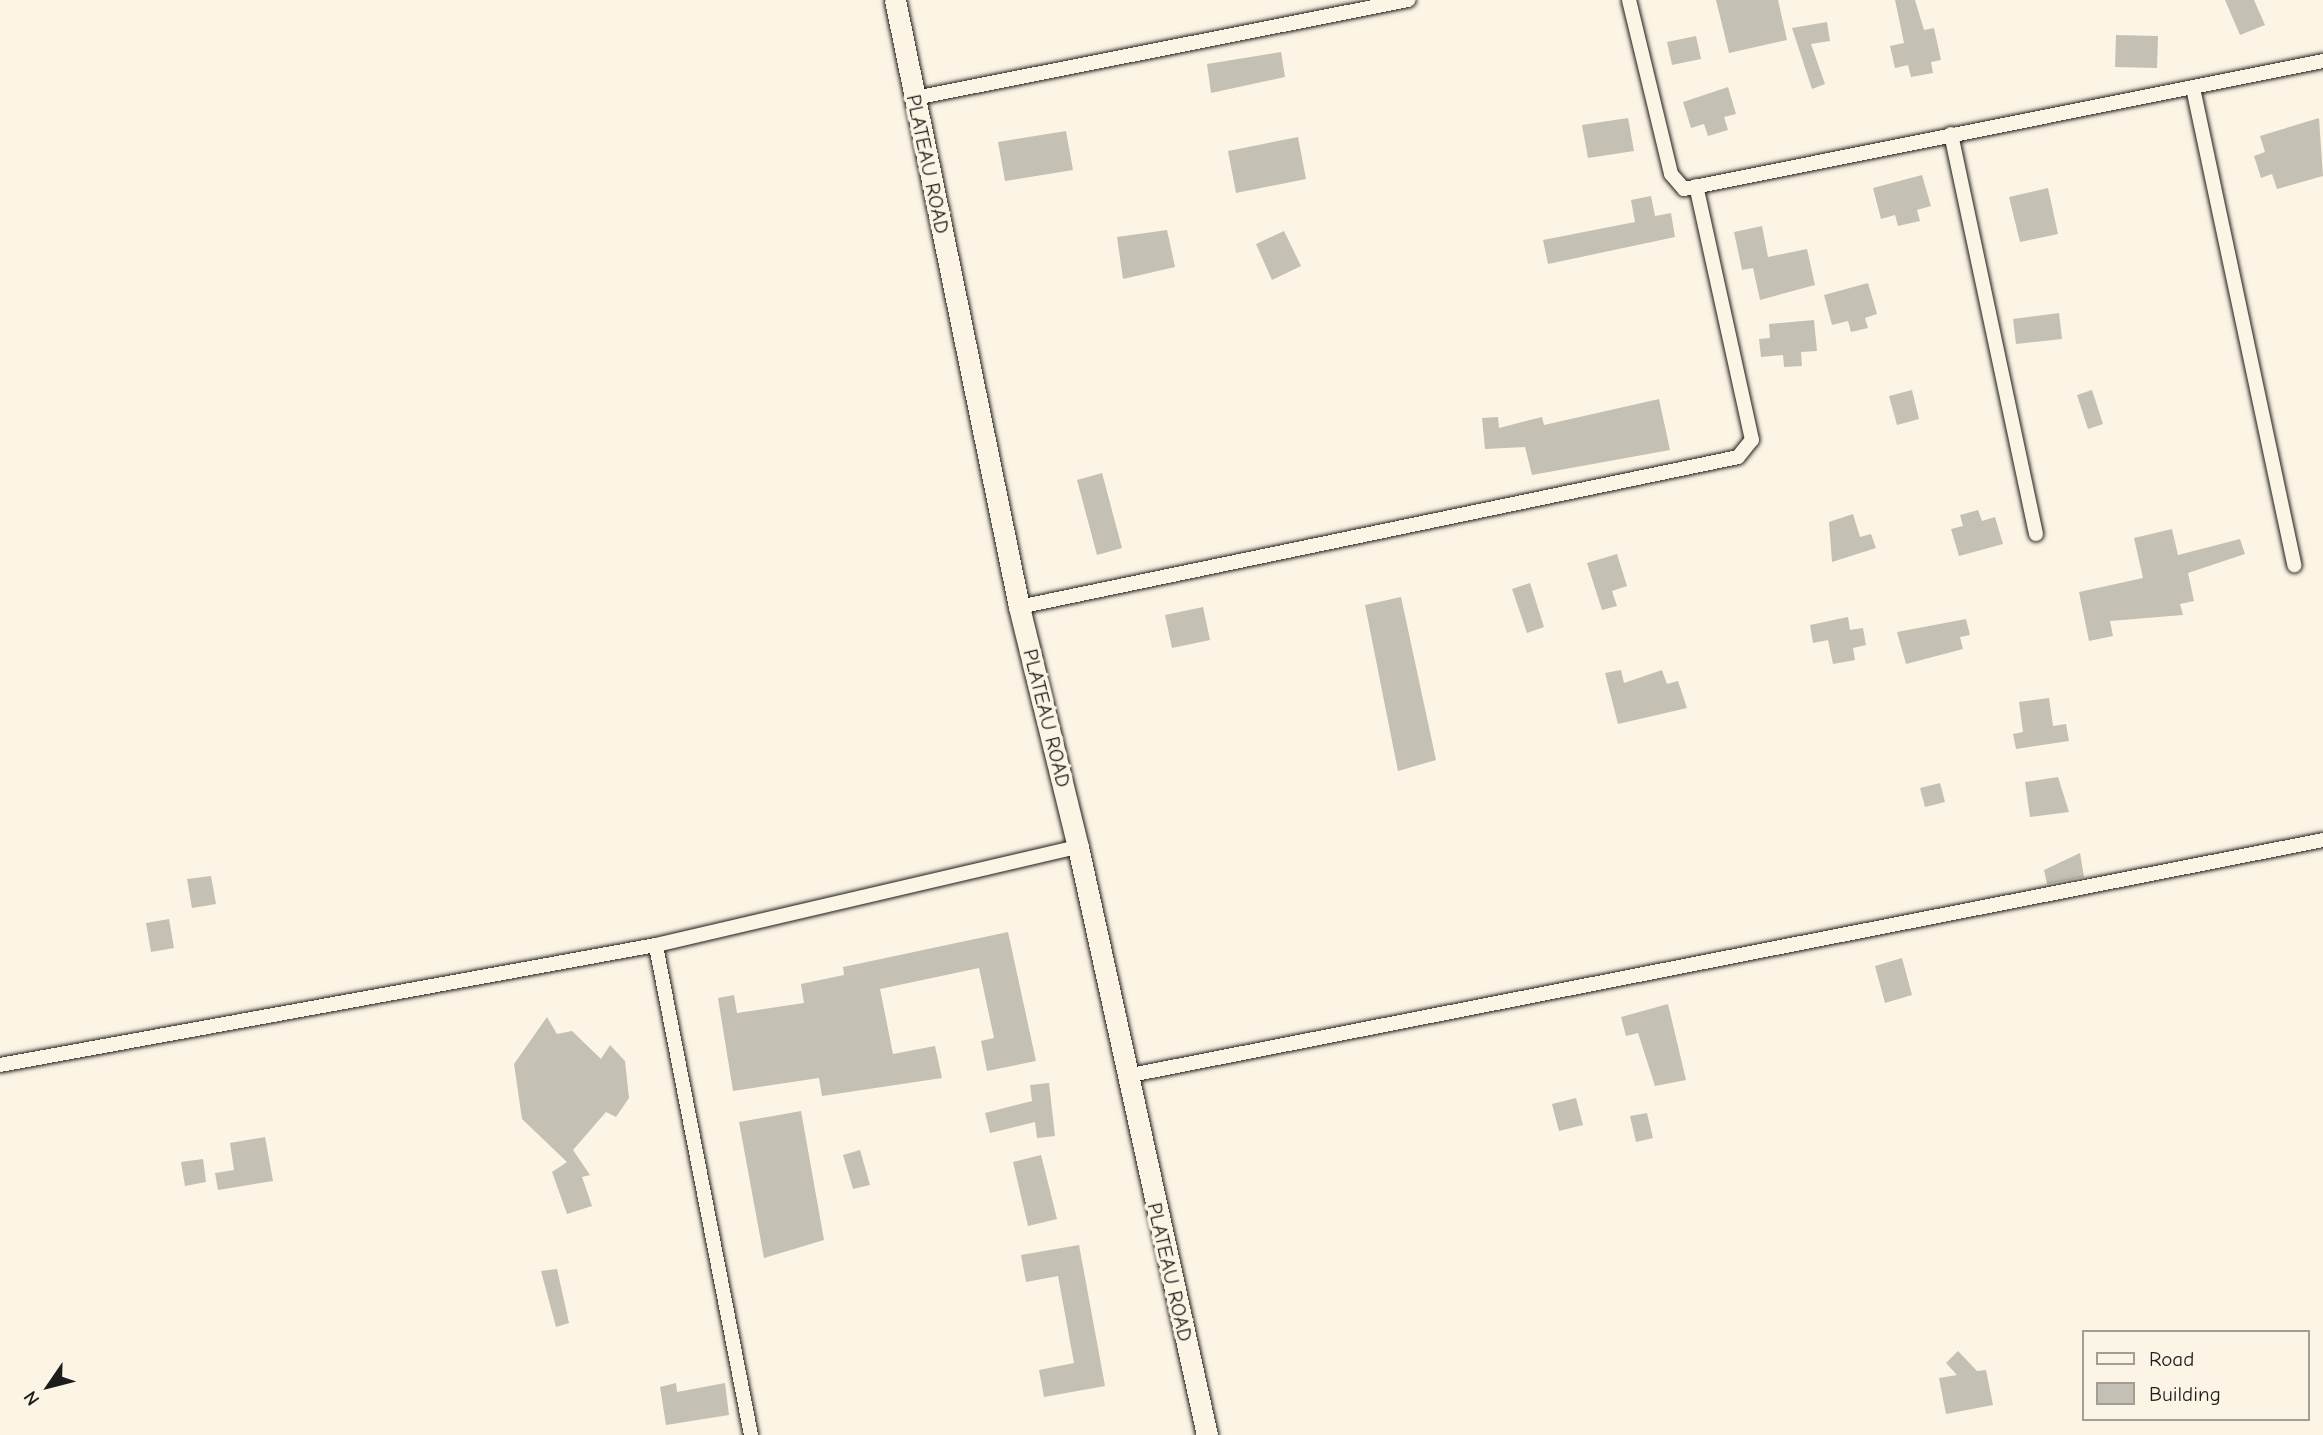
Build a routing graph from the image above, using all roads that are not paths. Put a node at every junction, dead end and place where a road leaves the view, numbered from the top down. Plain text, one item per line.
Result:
1 (895, 0) edge
2 (1408, 0) edge
3 (1629, 0) edge
4 (2323, 61) edge
5 (2193, 88) junction
6 (915, 98) junction
7 (1951, 134) junction
8 (1696, 186) junction
9 (2036, 534) dead end
10 (2294, 565) dead end
11 (1019, 607) junction
12 (2323, 840) edge
13 (1078, 847) junction
14 (656, 945) junction
15 (0, 1065) edge
16 (1126, 1076) junction
17 (751, 1435) edge
18 (1207, 1435) edge

1 - 6 street, PLATEAU ROAD
2 - 6 street
3 - 8 street
4 - 5 street
5 - 7 street
5 - 10 street
6 - 11 street, PLATEAU ROAD
7 - 8 street
7 - 9 street
8 - 11 street
11 - 13 street, PLATEAU ROAD
12 - 16 street
13 - 14 street
13 - 16 street, PLATEAU ROAD
14 - 15 street
14 - 17 street
16 - 18 street, PLATEAU ROAD

